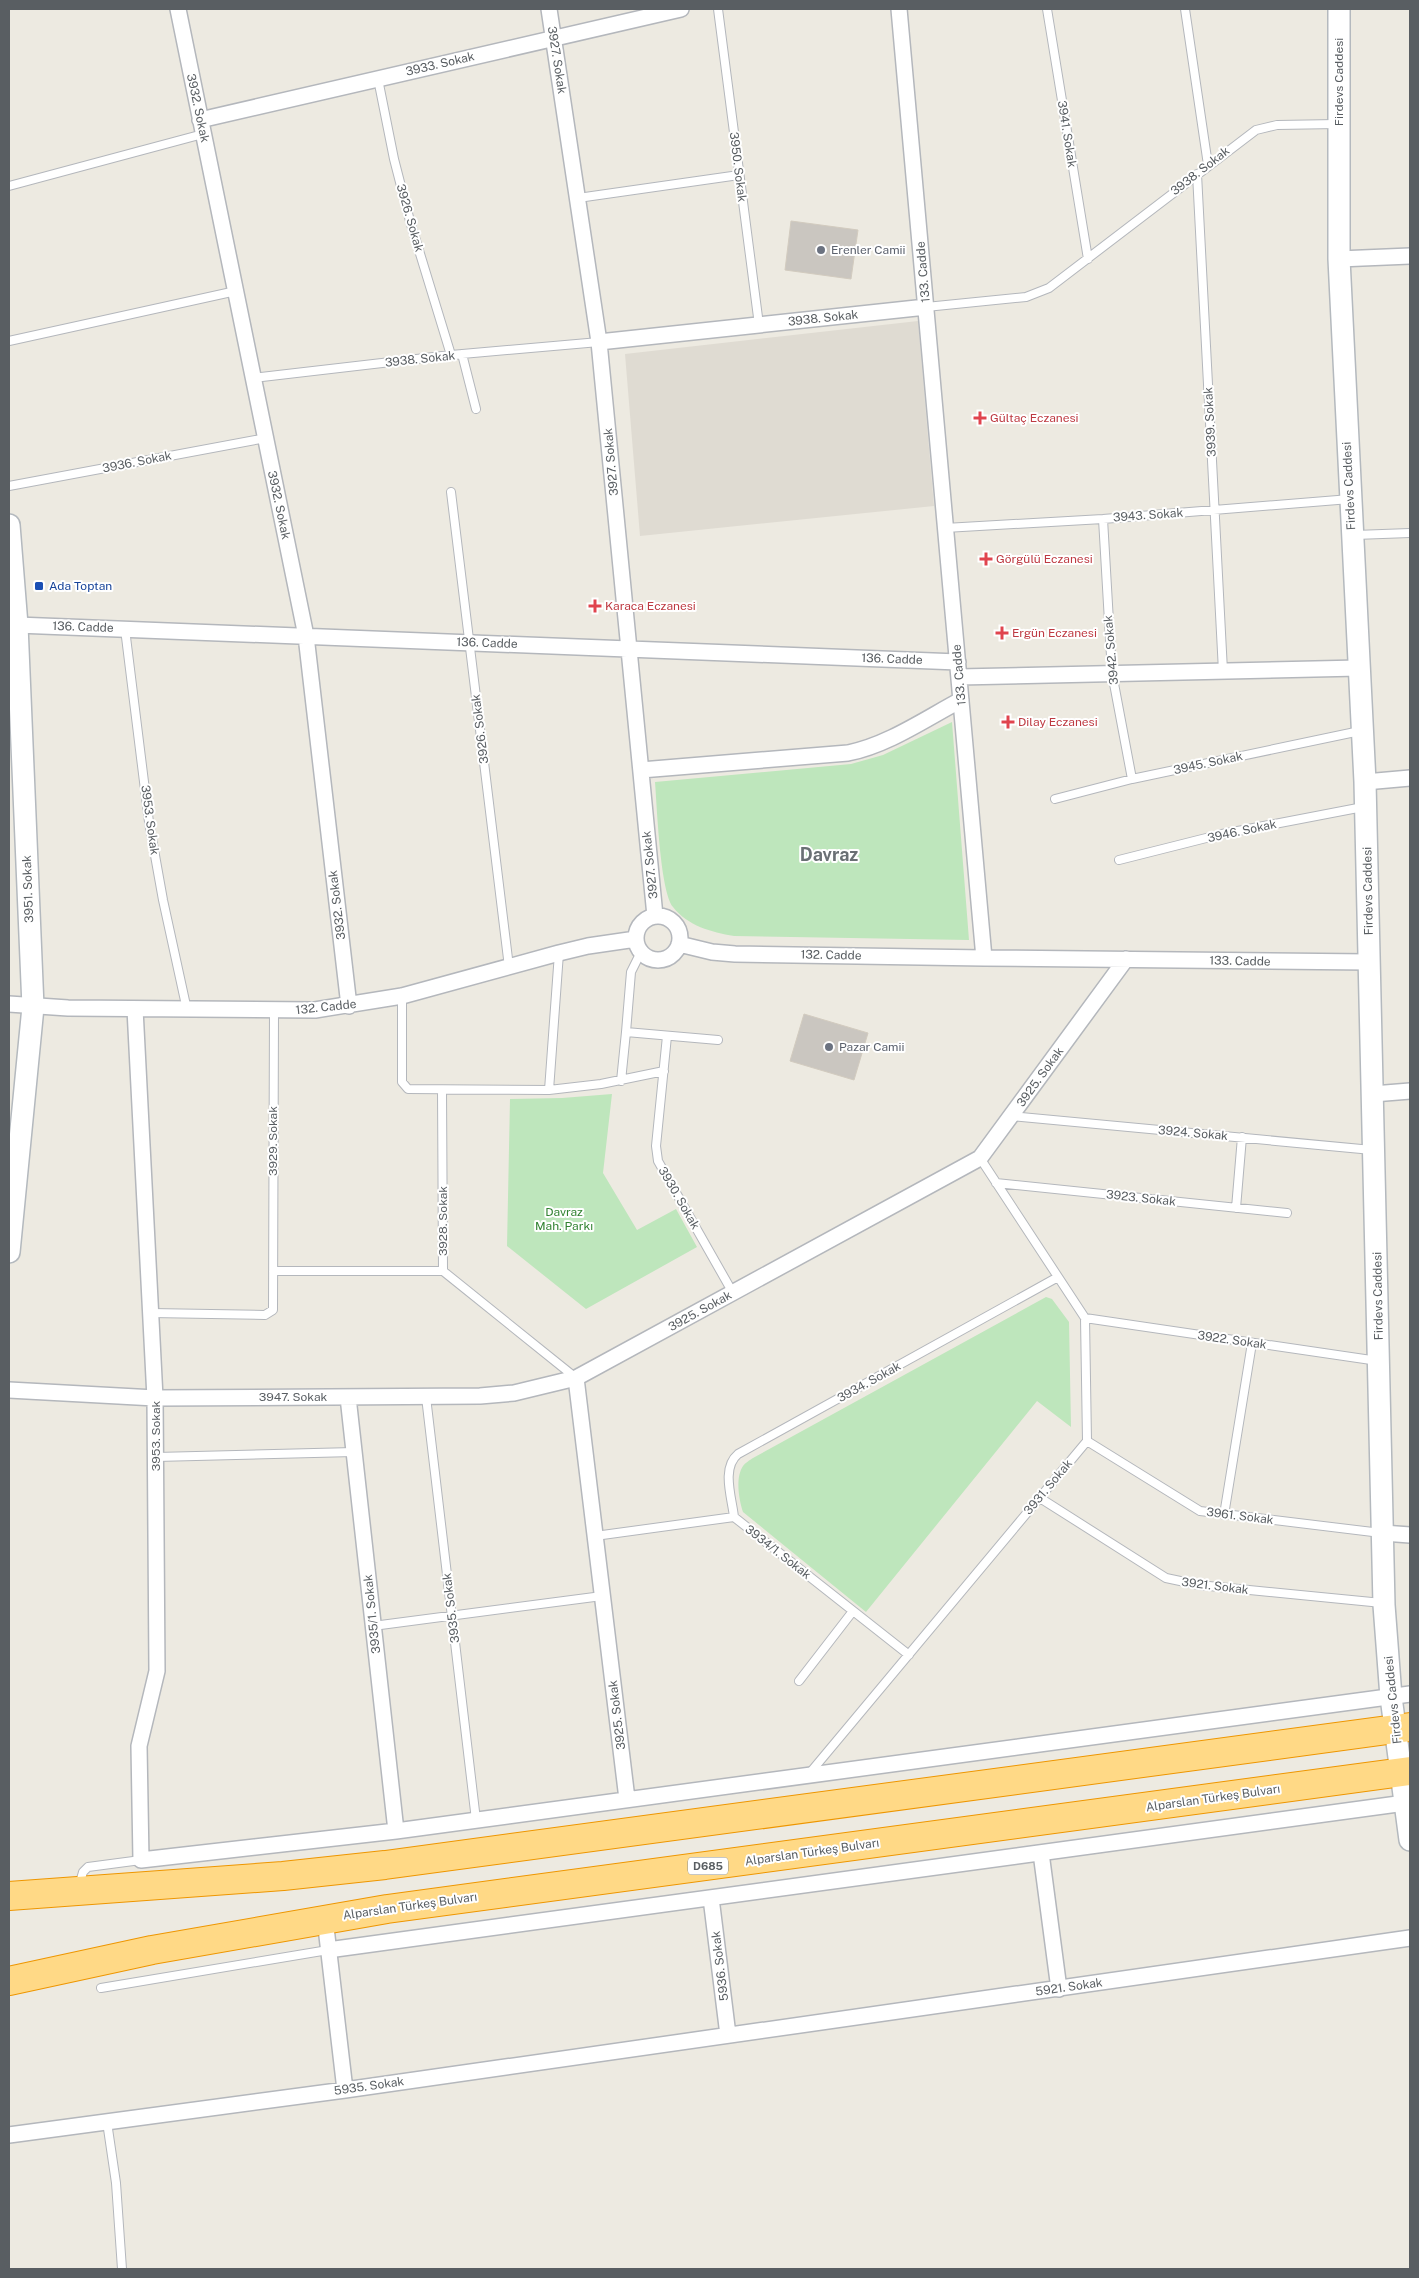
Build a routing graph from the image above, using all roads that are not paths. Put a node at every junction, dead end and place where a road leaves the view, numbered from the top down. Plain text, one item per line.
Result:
1 (178, 9) edge
2 (549, 9) edge
3 (680, 9) edge
4 (718, 9) edge
5 (899, 9) edge
6 (1047, 9) edge
7 (1185, 9) edge
8 (1339, 9) edge
9 (554, 38) junction
10 (378, 79) junction
11 (1338, 124) junction
12 (202, 127) junction
13 (1208, 166) junction
14 (1197, 174) junction
15 (739, 175) junction
16 (9, 186) edge
17 (578, 198) junction
18 (1410, 256) edge
19 (1088, 259) junction
20 (1338, 259) junction
21 (236, 291) junction
22 (926, 307) junction
23 (758, 325) junction
24 (9, 341) edge
25 (599, 342) junction
26 (462, 354) junction
27 (452, 355) junction
28 (253, 378) junction
29 (476, 408) dead end
30 (266, 438) junction
31 (9, 486) edge
32 (451, 492) dead end
33 (1350, 500) junction
34 (1214, 510) junction
35 (1103, 519) junction
36 (9, 525) edge
37 (946, 528) junction
38 (1410, 533) edge
39 (1352, 535) junction
40 (125, 629) junction
41 (15, 633) edge
42 (306, 636) junction
43 (470, 642) junction
44 (629, 648) junction
45 (1359, 668) junction
46 (958, 669) junction
47 (1223, 671) junction
48 (1112, 673) junction
49 (961, 700) junction
50 (1362, 730) junction
51 (641, 770) junction
52 (1410, 778) edge
53 (1132, 779) junction
54 (1365, 782) junction
55 (1055, 799) dead end
56 (1366, 807) junction
57 (1119, 860) dead end
58 (655, 916) junction
59 (679, 944) junction
60 (638, 946) junction
61 (559, 952) junction
62 (984, 958) junction
63 (1126, 960) junction
64 (1369, 962) junction
65 (509, 967) junction
66 (402, 996) junction
67 (9, 1004) edge
68 (349, 1006) junction
69 (33, 1007) junction
70 (135, 1009) junction
71 (187, 1010) junction
72 (274, 1011) junction
73 (626, 1032) junction
74 (667, 1036) junction
75 (718, 1040) dead end
76 (664, 1071) junction
77 (621, 1081) junction
78 (442, 1090) junction
79 (549, 1090) junction
80 (1410, 1091) edge
81 (1372, 1094) junction
82 (1011, 1116) junction
83 (1242, 1137) junction
84 (1374, 1150) junction
85 (980, 1158) junction
86 (996, 1183) junction
87 (1236, 1208) junction
88 (1287, 1214) dead end
89 (9, 1252) edge
90 (273, 1270) junction
91 (444, 1271) junction
92 (1058, 1277) junction
93 (733, 1293) junction
94 (151, 1313) junction
95 (1085, 1318) junction
96 (1252, 1342) junction
97 (1379, 1362) junction
98 (576, 1378) junction
99 (9, 1390) edge
100 (426, 1396) junction
101 (348, 1397) junction
102 (156, 1398) junction
103 (1087, 1441) junction
104 (354, 1452) junction
105 (156, 1457) junction
106 (1040, 1498) junction
107 (1224, 1515) junction
108 (734, 1517) junction
109 (1383, 1533) junction
110 (1410, 1535) edge
111 (595, 1536) junction
112 (602, 1596) junction
113 (1384, 1603) junction
114 (853, 1611) junction
115 (452, 1616) junction
116 (373, 1626) junction
117 (908, 1655) junction
118 (799, 1681) dead end
119 (1401, 1695) edge
120 (1403, 1728) edge
121 (1406, 1772) edge
122 (808, 1775) junction
123 (627, 1800) junction
124 (1405, 1803) junction
125 (476, 1820) junction
126 (396, 1831) junction
127 (1410, 1839) edge
128 (1042, 1853) junction
129 (141, 1860) junction
130 (78, 1890) junction
131 (9, 1896) edge
132 (711, 1898) junction
133 (325, 1919) junction
134 (1410, 1938) edge
135 (328, 1950) junction
136 (9, 1982) edge
137 (101, 1988) dead end
138 (1059, 1989) junction
139 (728, 2035) junction
140 (345, 2090) junction
141 (107, 2122) junction
142 (9, 2135) edge
143 (122, 2269) edge

1 - 12 street, 3932. Sokak
2 - 9 street, 3927. Sokak
3 - 9 street, 3933. Sokak
4 - 15 lane, 3950. Sokak
5 - 22 street, 133. Cadde
6 - 19 lane, 3941. Sokak
7 - 13 lane
8 - 11 street, Firdevs Caddesi
9 - 10 street, 3933. Sokak
9 - 17 street, 3927. Sokak
10 - 12 street, 3933. Sokak
10 - 27 lane, 3926. Sokak
11 - 13 lane, 3938. Sokak
11 - 20 street, Firdevs Caddesi
12 - 16 lane
12 - 21 street, 3932. Sokak
13 - 14 lane, 3938. Sokak
14 - 19 lane, 3938. Sokak
14 - 34 lane, 3939. Sokak
15 - 17 lane
15 - 23 lane, 3950. Sokak
17 - 25 street, 3927. Sokak
18 - 20 street
19 - 22 lane, 3938. Sokak
20 - 33 street, Firdevs Caddesi
21 - 24 lane
21 - 28 street, 3932. Sokak
22 - 23 street, 3938. Sokak
22 - 37 street, 133. Cadde
23 - 25 street, 3938. Sokak
25 - 26 lane, 3938. Sokak
25 - 44 street, 3927. Sokak
26 - 27 lane, 3938. Sokak
26 - 29 lane
27 - 28 lane, 3938. Sokak
28 - 30 street, 3932. Sokak
30 - 31 lane, 3936. Sokak
30 - 42 street, 3932. Sokak
32 - 43 lane, 3926. Sokak
33 - 34 lane, 3943. Sokak
33 - 39 street, Firdevs Caddesi
34 - 35 lane, 3943. Sokak
34 - 47 lane, 3939. Sokak
35 - 37 lane, 3943. Sokak
35 - 48 lane, 3942. Sokak
36 - 41 street, 3951. Sokak
37 - 46 street, 133. Cadde
38 - 39 lane
39 - 45 street, Firdevs Caddesi
40 - 41 street, 136. Cadde
40 - 42 street, 136. Cadde
40 - 71 lane, 3953. Sokak
41 - 69 street, 3951. Sokak
42 - 43 street, 136. Cadde
42 - 68 street, 3932. Sokak
43 - 44 street, 136. Cadde
43 - 65 lane, 3926. Sokak
44 - 46 street, 136. Cadde
44 - 51 street, 3927. Sokak
45 - 47 street, 136. Cadde
45 - 50 street, Firdevs Caddesi
46 - 48 street, 136. Cadde
46 - 49 street, 133. Cadde
47 - 48 street, 136. Cadde
48 - 53 lane, 3942. Sokak
49 - 51 street
49 - 62 street, 133. Cadde
50 - 53 lane, 3945. Sokak
50 - 54 street, Firdevs Caddesi
51 - 58 street, 3927. Sokak
52 - 54 street
53 - 55 lane, 3945. Sokak
54 - 56 street, Firdevs Caddesi
56 - 57 lane, 3946. Sokak
56 - 64 street, Firdevs Caddesi
58 - 59 street
58 - 60 street
59 - 60 street
59 - 62 street, 132. Cadde
60 - 61 street, 132. Cadde
60 - 73 lane
61 - 65 street, 132. Cadde
61 - 79 lane
62 - 63 street, 133. Cadde
63 - 64 street, 133. Cadde
63 - 82 street, 3925. Sokak
64 - 81 street, Firdevs Caddesi
65 - 66 street, 132. Cadde
66 - 68 street, 132. Cadde
66 - 78 lane
67 - 69 street, 132. Cadde
68 - 72 street, 132. Cadde
69 - 70 street, 132. Cadde
69 - 89 street, 3951. Sokak
70 - 71 street, 132. Cadde
70 - 94 street, 3953. Sokak
71 - 72 street, 132. Cadde
72 - 90 lane, 3929. Sokak
73 - 74 lane
73 - 77 lane
74 - 75 lane
74 - 76 lane, 3930. Sokak
76 - 77 lane
76 - 93 lane, 3930. Sokak
77 - 79 lane
78 - 79 lane
78 - 91 lane, 3928. Sokak
80 - 81 street
81 - 84 street, Firdevs Caddesi
82 - 83 lane, 3924. Sokak
82 - 85 street, 3925. Sokak
83 - 84 lane, 3924. Sokak
83 - 87 lane
84 - 97 street, Firdevs Caddesi
85 - 86 lane
85 - 93 street, 3925. Sokak
86 - 87 lane, 3923. Sokak
86 - 92 lane
87 - 88 lane, 3923. Sokak
90 - 91 lane
90 - 94 lane, 3929. Sokak
91 - 98 lane, 3928. Sokak
92 - 95 lane
92 - 108 lane, 3934. Sokak
93 - 98 street, 3925. Sokak
94 - 102 street, 3953. Sokak
95 - 96 lane, 3922. Sokak
95 - 103 lane
96 - 97 lane, 3922. Sokak
96 - 107 lane
97 - 109 street, Firdevs Caddesi
98 - 100 street, 3947. Sokak
98 - 111 street, 3925. Sokak
99 - 102 street, 3947. Sokak
100 - 101 street, 3947. Sokak
100 - 115 lane, 3935. Sokak
101 - 102 street, 3947. Sokak
101 - 104 street, 3935/1. Sokak
102 - 105 street, 3953. Sokak
103 - 106 lane, 3931. Sokak
103 - 107 lane, 3961. Sokak
104 - 105 lane
104 - 116 street, 3935/1. Sokak
105 - 129 street, 3953. Sokak
106 - 113 lane, 3921. Sokak
106 - 117 lane, 3931. Sokak
107 - 109 lane, 3961. Sokak
108 - 111 lane, 3934/1. Sokak
108 - 114 lane, 3934/1. Sokak
109 - 110 street
109 - 113 street, Firdevs Caddesi
111 - 112 street, 3925. Sokak
112 - 115 lane
112 - 123 street, 3925. Sokak
113 - 119 street, Firdevs Caddesi
114 - 117 lane, 3934/1. Sokak
114 - 118 lane
115 - 116 lane
115 - 125 lane, 3935. Sokak
116 - 126 street, 3935/1. Sokak
117 - 122 lane, 3931. Sokak
119 - 120 street, Firdevs Caddesi
119 - 122 street
120 - 121 street, Firdevs Caddesi
120 - 130 highway
121 - 124 street, Firdevs Caddesi
121 - 133 highway, Alparslan Türkeş Bulvarı / D685
122 - 123 street
123 - 125 street
124 - 127 street, Firdevs Caddesi
124 - 128 street
125 - 126 street
126 - 129 street
128 - 132 street
128 - 138 street
129 - 130 lane
130 - 131 highway
132 - 135 street
132 - 139 street, 5936. Sokak
133 - 135 street
133 - 136 highway, Alparslan Türkeş Bulvarı / D685
134 - 138 street, 5921. Sokak
135 - 137 lane
135 - 140 street
138 - 139 street, 5921. Sokak
139 - 140 street, 5935. Sokak
140 - 141 street, 5935. Sokak
141 - 142 street, 5935. Sokak
141 - 143 lane

